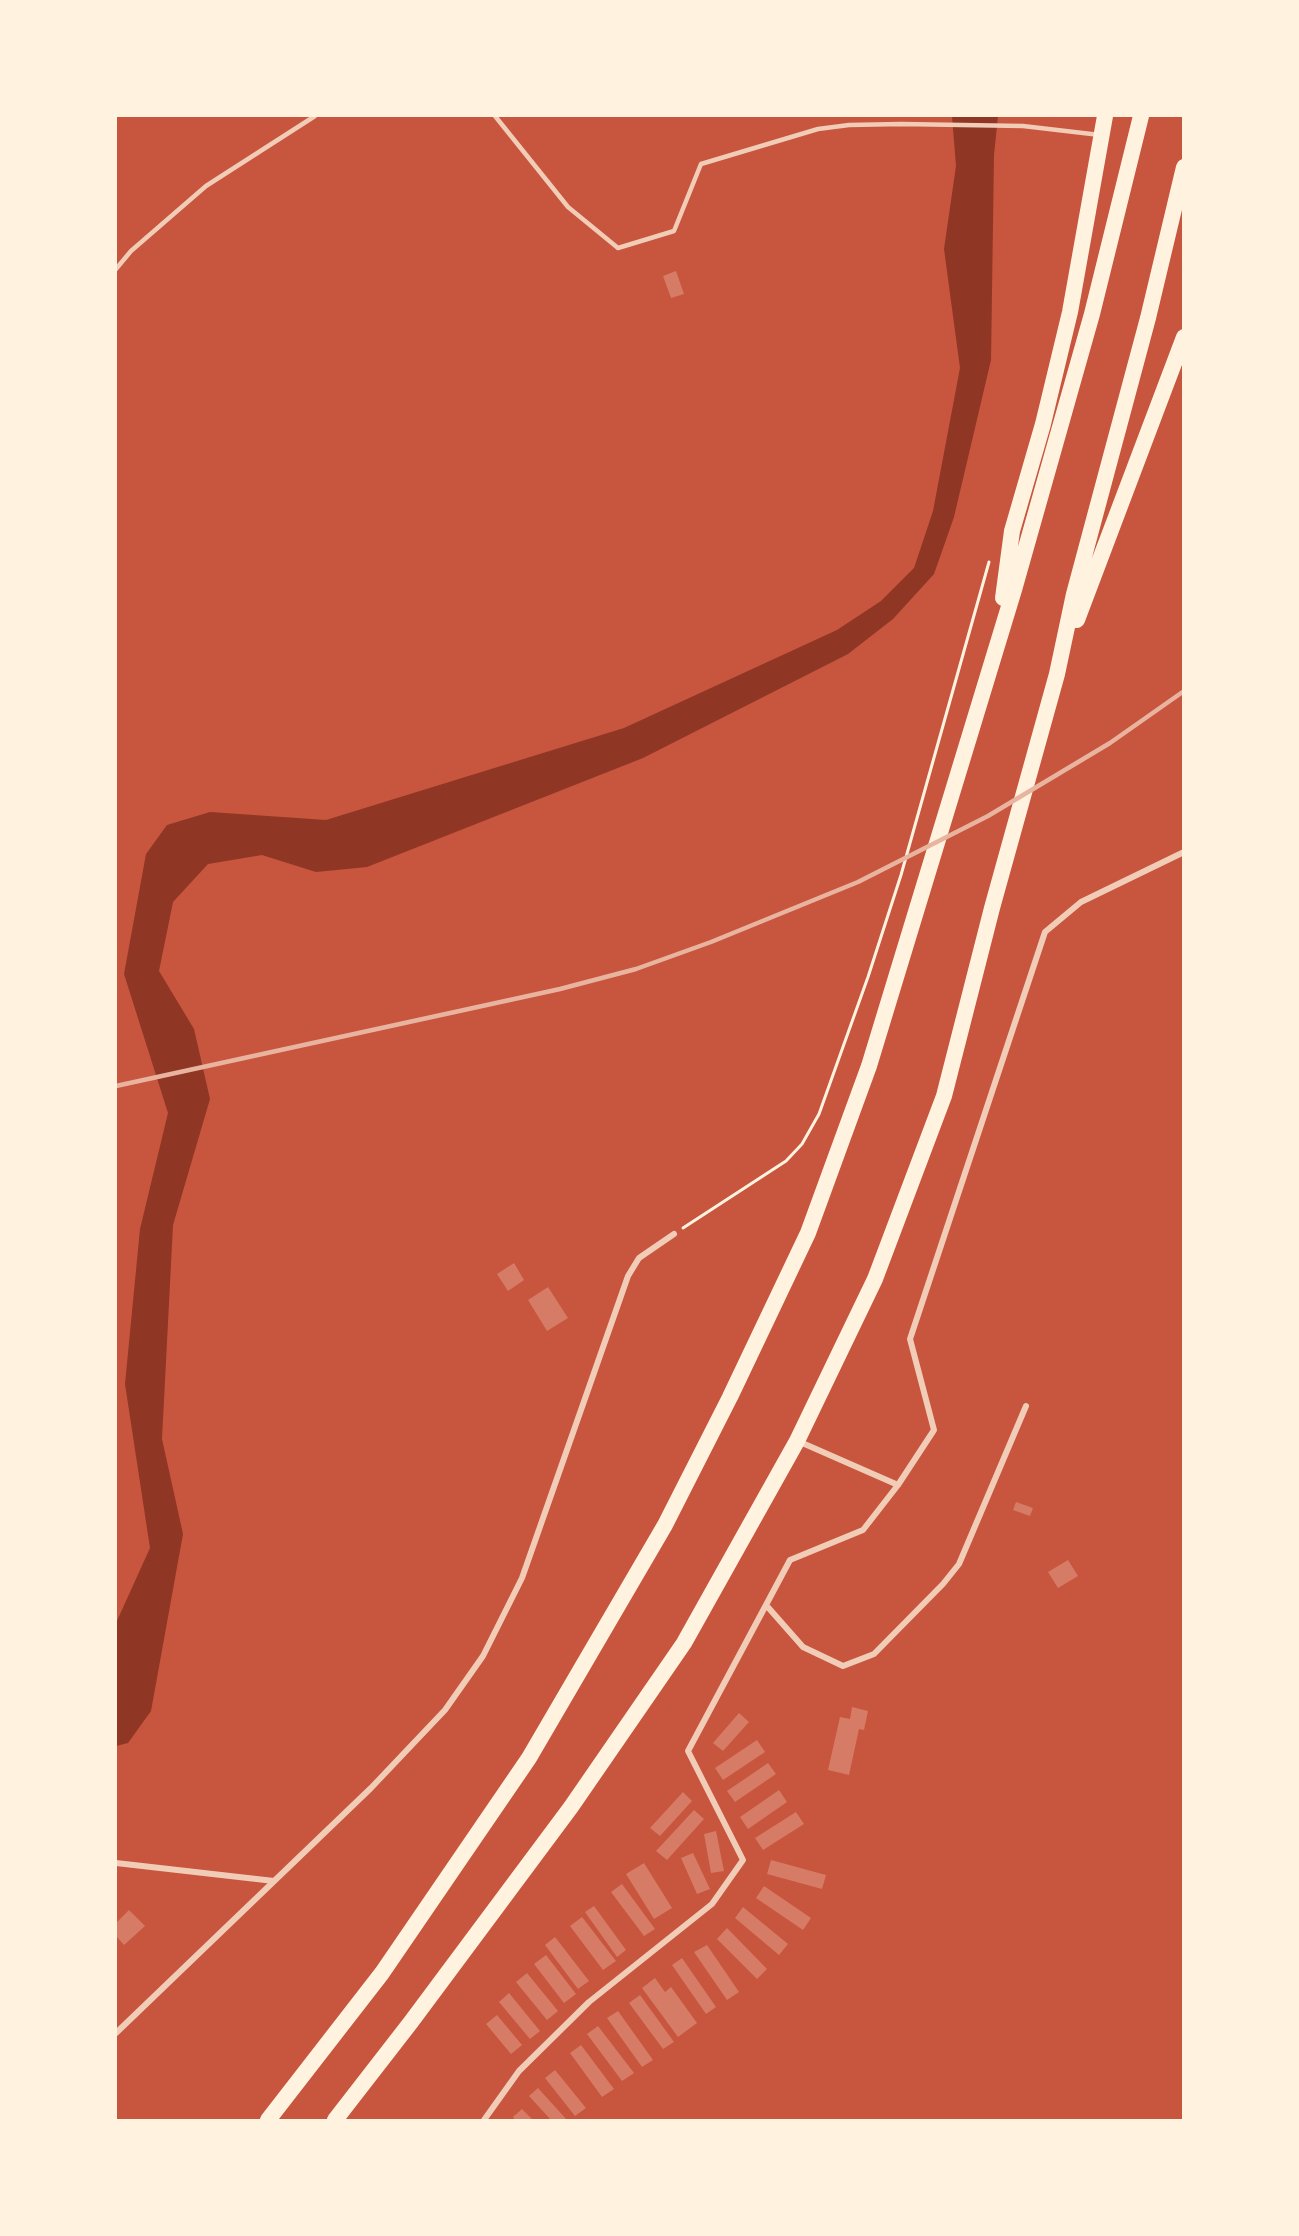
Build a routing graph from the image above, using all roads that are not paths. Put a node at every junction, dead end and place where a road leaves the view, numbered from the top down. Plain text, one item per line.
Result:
1 (315, 116) edge
2 (495, 116) edge
3 (1105, 116) edge
4 (1141, 116) edge
5 (1102, 135) junction
6 (1184, 167) edge
7 (116, 269) edge
8 (1184, 337) edge
9 (995, 650) junction
10 (1057, 674) junction
11 (1184, 852) edge
12 (674, 1234) road end
13 (1026, 1406) dead end
14 (796, 1441) junction
15 (898, 1485) junction
16 (766, 1605) junction
17 (116, 1863) edge
18 (274, 1881) junction
19 (116, 2033) edge
20 (268, 2121) edge
21 (335, 2121) edge
22 (484, 2121) edge

1 - 7 lane
2 - 5 lane
3 - 5 highway
4 - 9 highway
5 - 9 highway
6 - 10 highway
8 - 10 highway
9 - 20 highway
10 - 14 highway
11 - 15 street
12 - 18 street
13 - 16 street
14 - 15 street
14 - 21 highway
15 - 16 street
16 - 22 street
17 - 18 street
18 - 19 street

